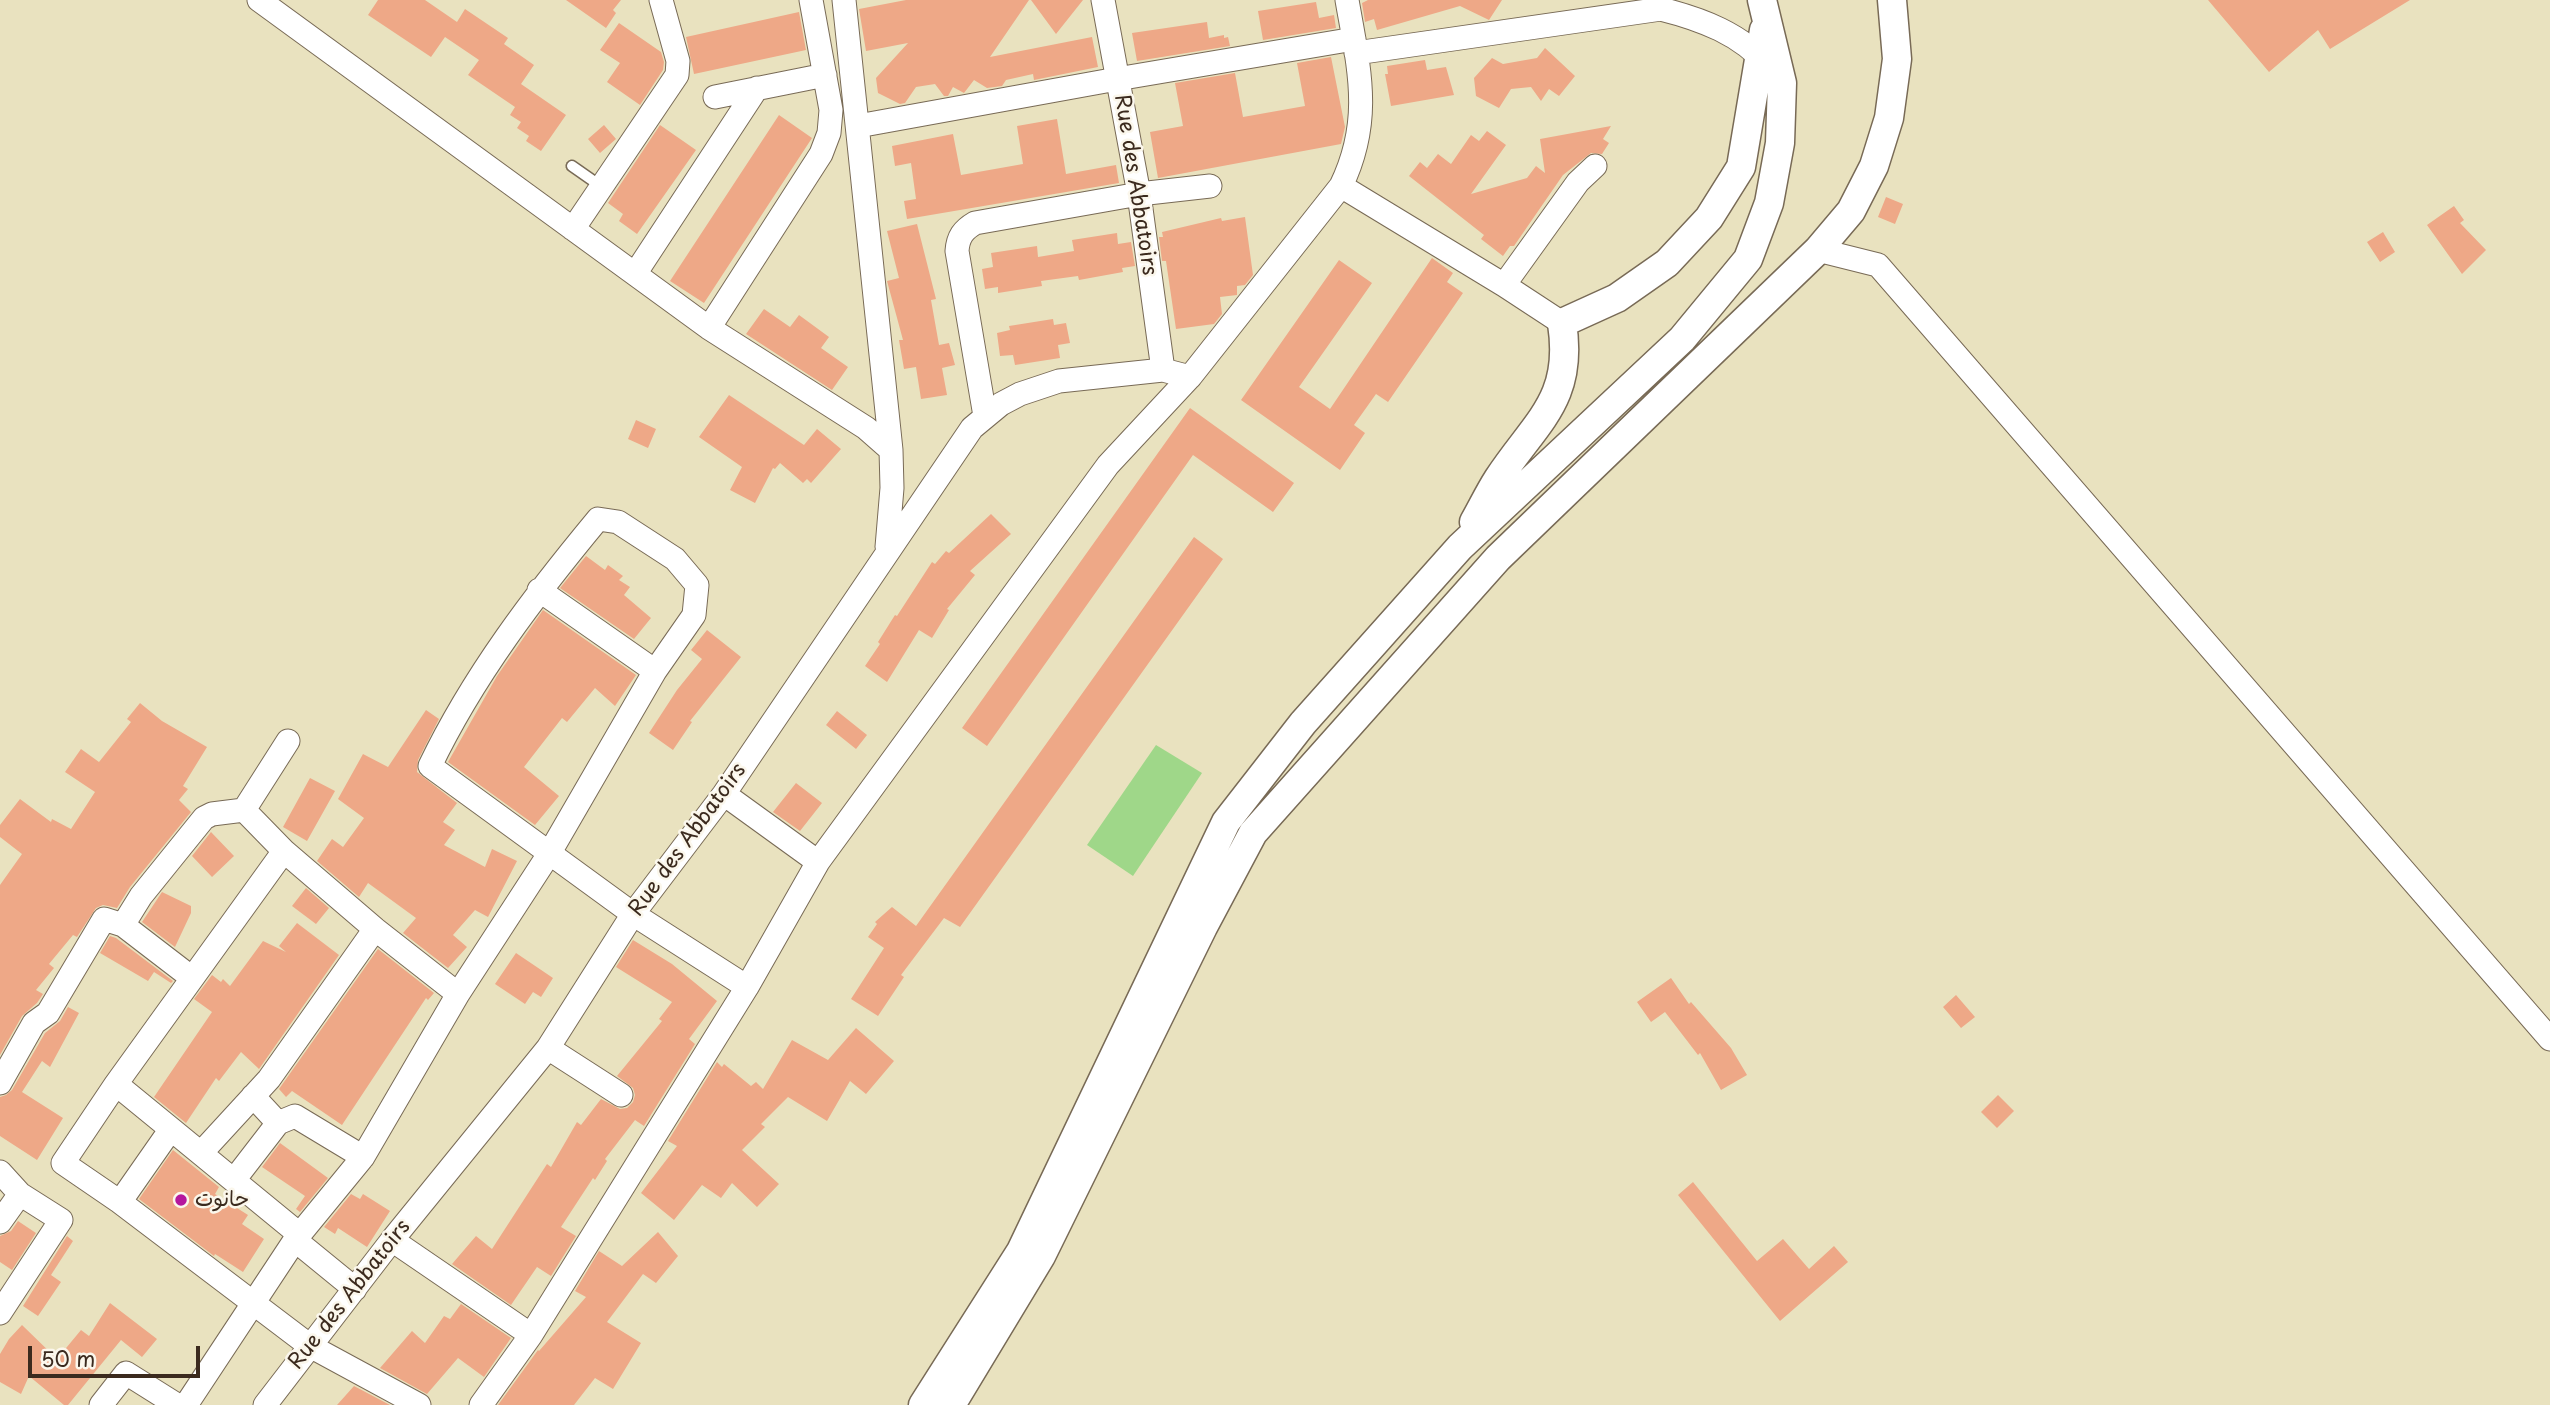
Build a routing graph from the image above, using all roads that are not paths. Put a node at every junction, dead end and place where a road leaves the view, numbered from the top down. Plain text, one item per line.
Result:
1 (259, 0) edge
2 (662, 0) edge
3 (811, 0) edge
4 (844, 0) edge
5 (1103, 0) edge
6 (1347, 0) edge
7 (1892, 0) edge
8 (1665, 4) edge
9 (1764, 9) edge
10 (1355, 46) junction
11 (1760, 56) junction
12 (825, 75) junction
13 (1117, 79) junction
14 (1782, 83) junction
15 (757, 88) junction
16 (715, 97) dead end
17 (858, 125) junction
18 (572, 166) dead end
19 (1595, 166) dead end
20 (1210, 186) dead end
21 (1341, 186) junction
22 (602, 187) junction
23 (1139, 194) junction
24 (573, 229) junction
25 (1818, 250) junction
26 (635, 274) junction
27 (1504, 285) junction
28 (1562, 323) junction
29 (709, 328) junction
30 (1163, 370) junction
31 (1190, 377) junction
32 (985, 416) junction
33 (891, 450) junction
34 (933, 482) junction
35 (892, 488) junction
36 (1460, 547) junction
37 (886, 551) junction
38 (539, 590) junction
39 (655, 671) junction
40 (288, 741) dead end
41 (724, 794) junction
42 (244, 810) junction
43 (284, 851) junction
44 (549, 854) junction
45 (818, 862) junction
46 (633, 914) junction
47 (123, 925) junction
48 (375, 929) junction
49 (192, 978) junction
50 (747, 987) junction
51 (458, 994) junction
52 (2550, 1039) edge
53 (548, 1048) junction
54 (0, 1083) edge
55 (116, 1084) junction
56 (621, 1095) dead end
57 (253, 1096) junction
58 (278, 1123) junction
59 (171, 1129) junction
60 (201, 1153) junction
61 (363, 1157) junction
62 (0, 1172) edge
63 (234, 1180) junction
64 (20, 1194) junction
65 (120, 1202) junction
66 (0, 1222) edge
67 (297, 1237) junction
68 (392, 1240) junction
69 (355, 1289) junction
70 (253, 1303) junction
71 (0, 1314) edge
72 (531, 1335) junction
73 (310, 1346) junction
74 (101, 1405) edge
75 (177, 1405) edge
76 (186, 1405) edge
77 (265, 1405) edge
78 (419, 1405) edge
79 (481, 1405) edge
80 (923, 1405) edge
81 (951, 1405) edge

1 - 24 street
2 - 22 street
3 - 12 street
4 - 17 street
5 - 13 street, Rue des Abbatoirs
6 - 10 street
7 - 25 street
8 - 10 street
8 - 11 street
9 - 11 street
9 - 14 street
10 - 13 street
10 - 21 street
11 - 14 street
11 - 28 street
12 - 15 street
12 - 29 street
13 - 17 street
13 - 23 street, Rue des Abbatoirs
14 - 36 street
15 - 16 street
15 - 26 street
17 - 33 street
18 - 22 lane
19 - 27 street
20 - 23 street
21 - 27 street
21 - 31 street
22 - 24 street
23 - 30 street, Rue des Abbatoirs
23 - 32 street
24 - 26 street
25 - 52 street
25 - 81 street
26 - 29 street
27 - 28 street
28 - 36 street
29 - 33 street
30 - 31 street, Rue des Abbatoirs
30 - 32 street, Rue des Abbatoirs
31 - 45 street
32 - 34 street, Rue des Abbatoirs
33 - 35 street
34 - 35 street
34 - 37 street, Rue des Abbatoirs
35 - 37 street
36 - 80 street
37 - 41 street, Rue des Abbatoirs
38 - 39 street
38 - 39 street
38 - 44 street
39 - 44 street
40 - 42 street
41 - 45 street
41 - 46 street, Rue des Abbatoirs
42 - 43 street
42 - 47 street
43 - 48 street
43 - 49 street
44 - 46 street
44 - 51 street
45 - 50 street
46 - 50 street
46 - 53 street, Rue des Abbatoirs
47 - 49 street
47 - 54 street
48 - 51 street
48 - 57 street
49 - 55 street
50 - 72 street
51 - 61 street
53 - 56 street
53 - 68 street, Rue des Abbatoirs
55 - 59 street
55 - 65 street
57 - 58 street
57 - 60 street
58 - 61 street
58 - 63 street
59 - 60 street
59 - 65 street
60 - 63 street
61 - 67 street
62 - 64 street
63 - 67 street
64 - 66 street
64 - 71 street
65 - 70 street
67 - 69 street
67 - 70 street
68 - 69 street, Rue des Abbatoirs
68 - 72 street
69 - 73 street, Rue des Abbatoirs
70 - 73 street
70 - 76 street
72 - 79 street
73 - 77 street, Rue des Abbatoirs
73 - 78 street
74 - 75 street

